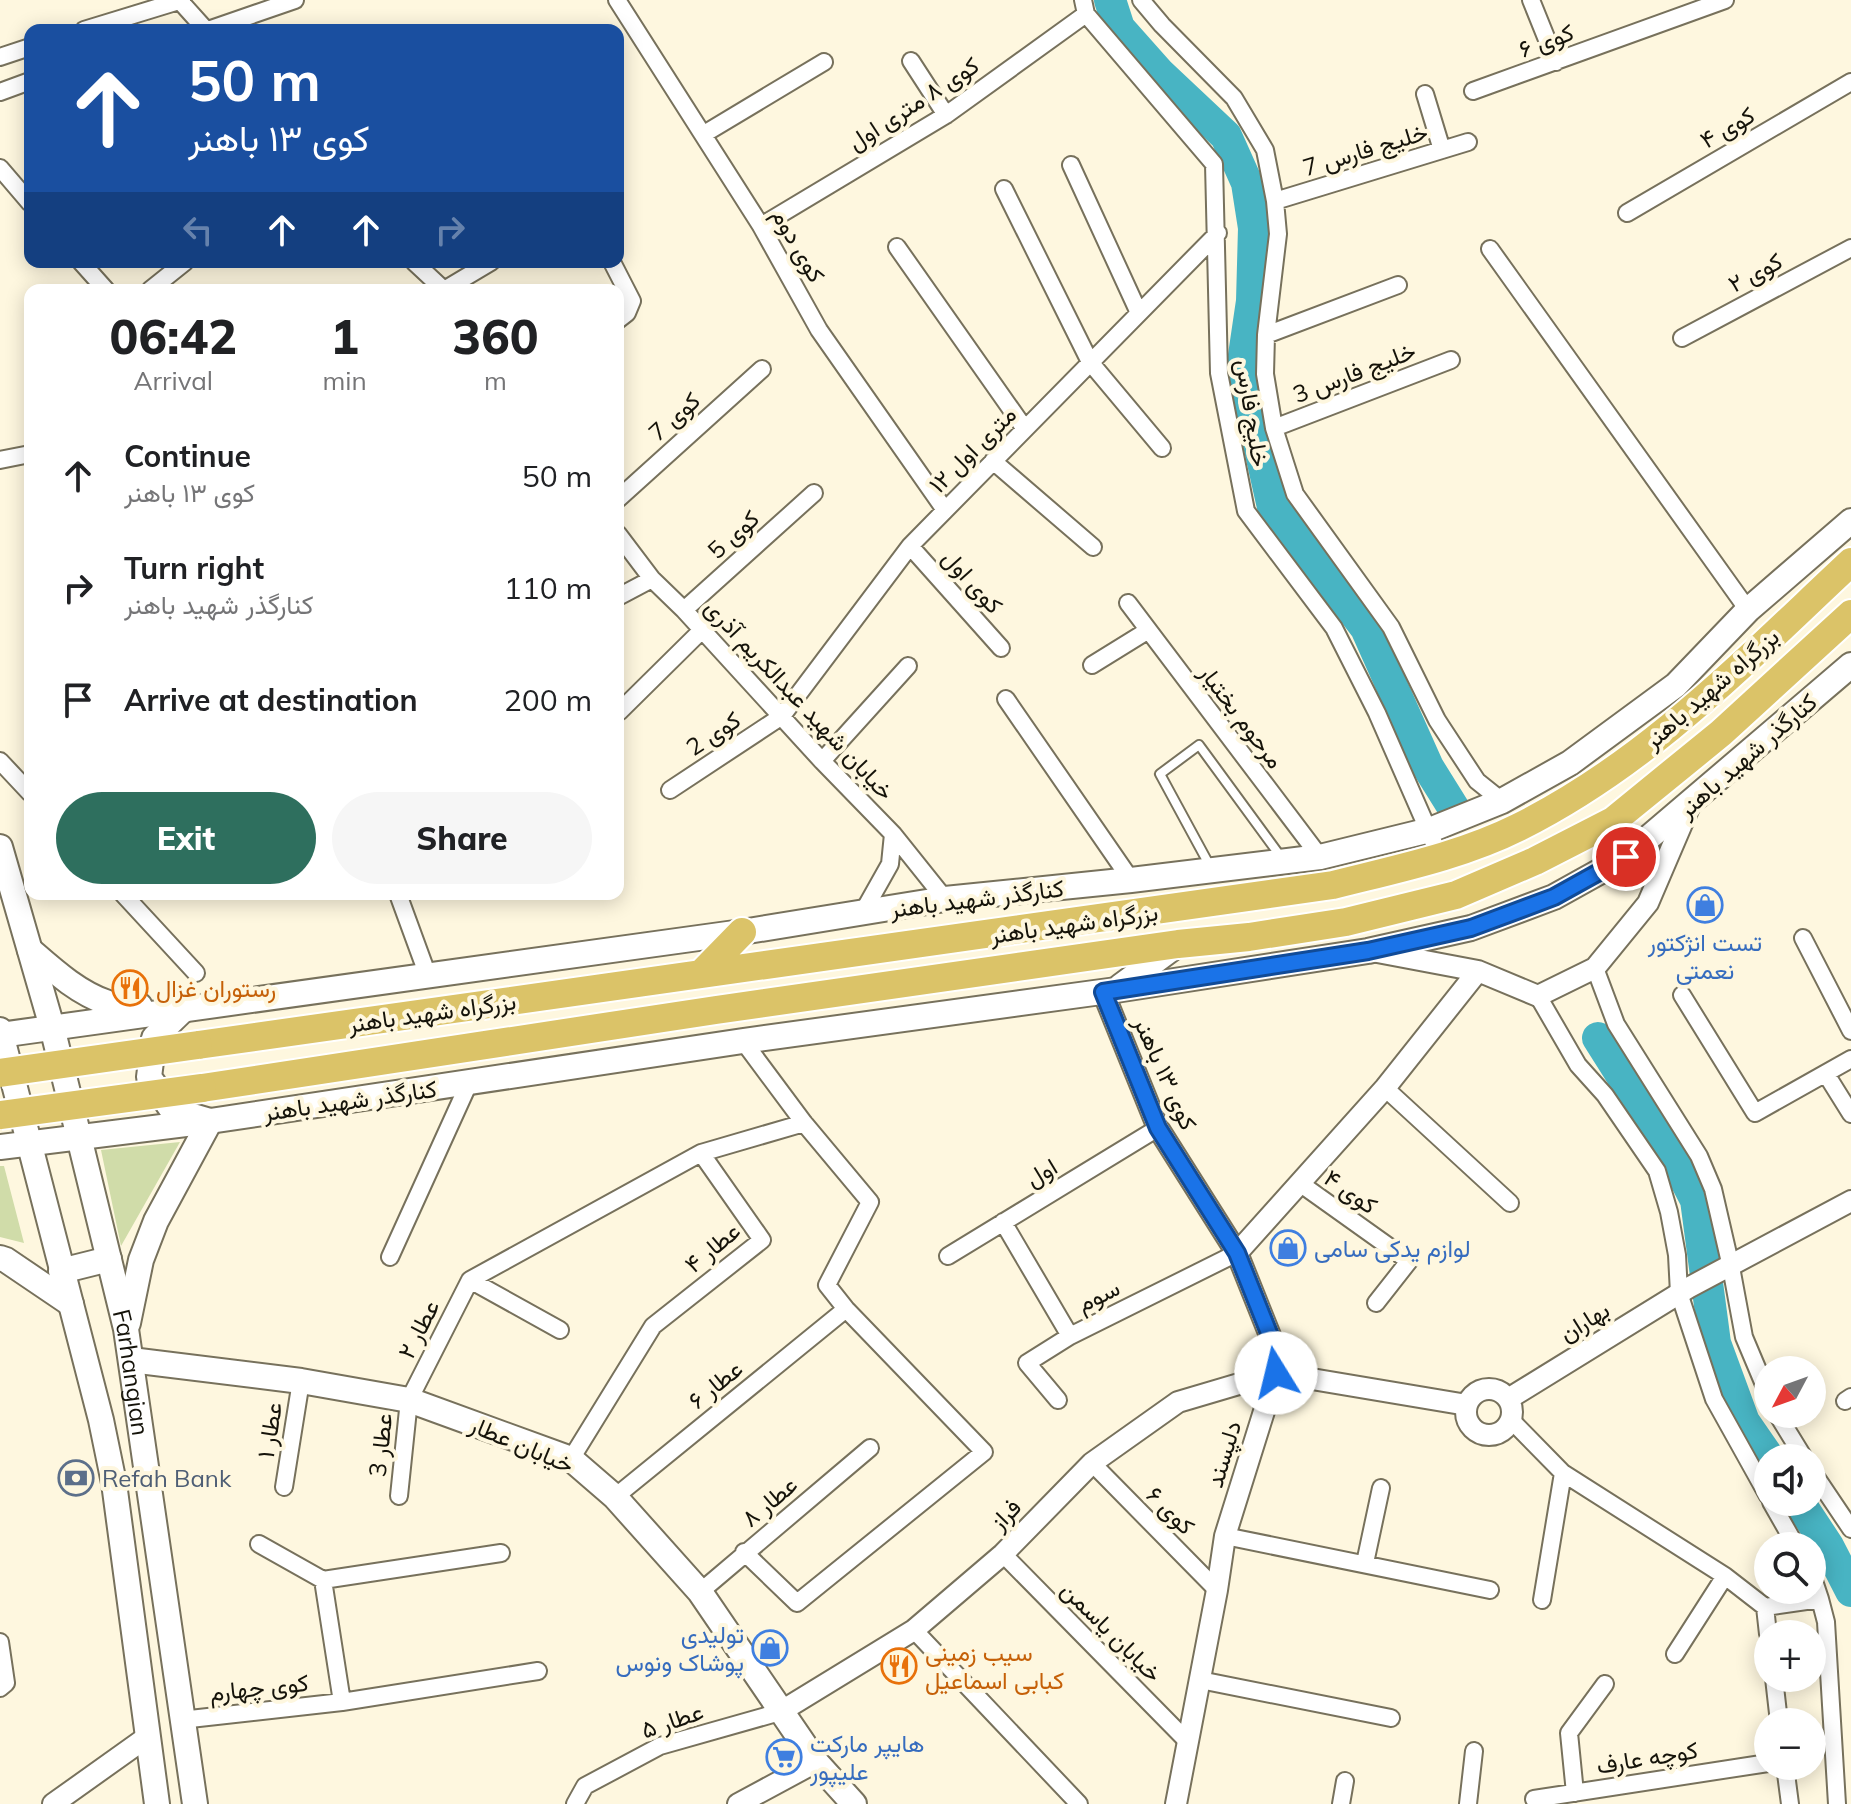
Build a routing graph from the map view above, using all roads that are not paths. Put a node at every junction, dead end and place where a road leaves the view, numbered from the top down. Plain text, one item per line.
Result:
1 (180, 0) edge
2 (295, 0) edge
3 (617, 0) edge
4 (1141, 0) edge
5 (1531, 0) edge
6 (1725, 0) edge
7 (1085, 7) edge
8 (103, 24) edge
9 (202, 24) edge
10 (225, 24) edge
11 (24, 49) edge
12 (0, 55) edge
13 (911, 61) dead end
14 (824, 62) dead end
15 (1556, 62) junction
16 (1851, 82) edge
17 (24, 83) edge
18 (1473, 91) dead end
19 (0, 92) edge
20 (1425, 94) dead end
21 (946, 115) junction
22 (704, 134) junction
23 (1468, 142) dead end
24 (1442, 150) junction
25 (1071, 165) dead end
26 (0, 168) edge
27 (1004, 189) dead end
28 (24, 196) edge
29 (1275, 201) junction
30 (1627, 213) dead end
31 (761, 226) junction
32 (1218, 233) junction
33 (897, 247) dead end
34 (1851, 248) edge
35 (1490, 249) dead end
36 (86, 268) edge
37 (178, 268) edge
38 (420, 268) edge
39 (481, 268) edge
40 (101, 284) edge
41 (158, 284) edge
42 (438, 284) edge
43 (454, 284) edge
44 (624, 285) edge
45 (1398, 285) dead end
46 (1139, 313) junction
47 (624, 315) edge
48 (1266, 335) junction
49 (1682, 338) dead end
50 (1451, 360) dead end
51 (1090, 362) junction
52 (762, 369) dead end
53 (1274, 428) junction
54 (1025, 429) junction
55 (1162, 448) dead end
56 (24, 455) edge
57 (0, 460) edge
58 (993, 461) junction
59 (814, 493) dead end
60 (624, 494) edge
61 (945, 510) junction
62 (1851, 521) edge
63 (624, 542) edge
64 (1851, 543) edge
65 (910, 546) junction
66 (1093, 547) dead end
67 (1851, 562) edge
68 (652, 579) junction
69 (624, 594) edge
70 (1128, 603) dead end
71 (684, 610) junction
72 (1748, 610) junction
73 (1851, 614) edge
74 (701, 631) junction
75 (1147, 631) junction
76 (1774, 634) junction
77 (1001, 648) dead end
78 (1092, 665) dead end
79 (1851, 665) edge
80 (908, 666) dead end
81 (1006, 699) dead end
82 (624, 707) edge
83 (782, 716) junction
84 (0, 761) edge
85 (822, 761) junction
86 (24, 787) edge
87 (670, 790) dead end
88 (1502, 801) junction
89 (1690, 805) junction
90 (1430, 830) junction
91 (893, 834) junction
92 (0, 847) edge
93 (1320, 857) junction
94 (1440, 857) junction
95 (1284, 861) junction
96 (1212, 869) junction
97 (1131, 880) junction
98 (945, 899) junction
99 (129, 900) edge
100 (400, 900) edge
101 (863, 912) junction
102 (742, 932) junction
103 (1249, 937) junction
104 (1803, 938) dead end
105 (1178, 944) junction
106 (29, 950) junction
107 (1357, 952) junction
108 (1595, 968) junction
109 (1478, 971) junction
110 (196, 973) dead end
111 (701, 974) junction
112 (428, 976) junction
113 (1109, 991) junction
114 (1682, 995) dead end
115 (1538, 996) junction
116 (182, 1011) junction
117 (52, 1027) junction
118 (1851, 1031) edge
119 (0, 1033) edge
120 (743, 1041) junction
121 (1851, 1059) edge
122 (0, 1073) edge
123 (1826, 1074) junction
124 (469, 1083) junction
125 (1385, 1088) junction
126 (1851, 1114) edge
127 (0, 1115) edge
128 (210, 1121) junction
129 (804, 1123) junction
130 (1158, 1128) junction
131 (77, 1136) junction
132 (28, 1144) junction
133 (0, 1147) edge
134 (701, 1153) junction
135 (1301, 1184) junction
136 (1851, 1201) edge
137 (1510, 1203) dead end
138 (1003, 1222) junction
139 (1237, 1253) junction
140 (948, 1256) dead end
141 (390, 1257) dead end
142 (0, 1258) edge
143 (109, 1259) junction
144 (1726, 1269) junction
145 (61, 1271) junction
146 (470, 1280) junction
147 (1683, 1291) junction
148 (1376, 1303) dead end
149 (71, 1304) junction
150 (846, 1309) junction
151 (126, 1329) junction
152 (560, 1330) dead end
153 (1070, 1336) junction
154 (131, 1360) junction
155 (1754, 1361) edge
156 (1276, 1373) junction
157 (301, 1381) junction
158 (1508, 1399) junction
159 (409, 1400) junction
160 (1058, 1400) dead end
161 (1467, 1405) junction
162 (1511, 1420) junction
163 (870, 1448) dead end
164 (571, 1459) junction
165 (1092, 1463) junction
166 (1754, 1471) edge
167 (1563, 1473) junction
168 (284, 1487) dead end
169 (1381, 1488) dead end
170 (1826, 1492) edge
171 (399, 1496) dead end
172 (615, 1497) junction
173 (1851, 1529) edge
174 (1225, 1536) junction
175 (259, 1544) dead end
176 (744, 1552) junction
177 (501, 1553) dead end
178 (1003, 1554) junction
179 (1365, 1563) junction
180 (1725, 1576) junction
181 (323, 1580) junction
182 (1217, 1590) junction
183 (1490, 1590) dead end
184 (700, 1592) junction
185 (1542, 1600) dead end
186 (1786, 1604) edge
187 (1821, 1604) edge
188 (1765, 1607) junction
189 (1766, 1620) edge
190 (914, 1630) junction
191 (0, 1642) edge
192 (1675, 1654) dead end
193 (538, 1671) dead end
194 (1200, 1680) junction
195 (1605, 1684) dead end
196 (0, 1688) edge
197 (342, 1702) junction
198 (780, 1712) junction
199 (1391, 1718) dead end
200 (181, 1720) junction
201 (147, 1737) junction
202 (1188, 1742) junction
203 (1474, 1751) dead end
204 (816, 1762) junction
205 (1754, 1765) edge
206 (1787, 1780) edge
207 (1345, 1781) dead end
208 (1575, 1793) junction
209 (1534, 1799) dead end
210 (53, 1804) edge
211 (157, 1804) edge
212 (195, 1804) edge
213 (575, 1804) edge
214 (738, 1804) edge
215 (854, 1804) edge
216 (1079, 1804) edge
217 (1176, 1804) edge
218 (1341, 1804) edge
219 (1468, 1804) edge
220 (1790, 1804) edge
221 (1837, 1804) edge

1 - 8 street
1 - 9 street
2 - 10 street
3 - 22 street, کوی دوم
4 - 29 street, خلیج فارس
5 - 15 street
6 - 15 street, کوی ۶
7 - 21 street, کوی ۸ متری اول
7 - 32 street, خلیج فارس
11 - 12 street
13 - 21 street
14 - 22 street
15 - 18 street, کوی ۶
16 - 30 street, کوی ۴
17 - 19 street
20 - 24 street
21 - 31 street, کوی ۸ متری اول
22 - 31 street, کوی دوم
23 - 24 street, خلیج فارس 7
24 - 29 street, خلیج فارس 7
25 - 46 street
26 - 28 street
27 - 51 street
29 - 48 street, خلیج فارس
31 - 61 street, کوی دوم
32 - 46 street, ۱۲ متری اول
32 - 90 street, خلیج فارس
33 - 54 street
34 - 49 street, کوی ۲
35 - 72 street
36 - 40 street
37 - 41 street
38 - 42 street
39 - 43 street
44 - 47 street
45 - 48 street
46 - 51 street, ۱۲ متری اول
48 - 53 street, خلیج فارس
50 - 53 street, خلیج فارس 3
51 - 54 street, ۱۲ متری اول
51 - 55 street
52 - 60 street, کوی 7
53 - 88 street, خلیج فارس
54 - 58 street, ۱۲ متری اول
56 - 57 street
58 - 61 street, ۱۲ متری اول
58 - 66 street
59 - 71 street, کوی 5
61 - 65 street, ۱۲ متری اول
62 - 72 main road, کنارگذر شهید باهنر
63 - 68 street, خیابان شهید عبدالکریم آذری
64 - 76 highway
65 - 77 street, کوی اول
65 - 83 street, ۱۲ متری اول
67 - 76 highway, بزرگراه شهید باهنر
68 - 69 street
68 - 71 street, خیابان شهید عبدالکریم آذری
70 - 75 street, مرحوم بختیار
71 - 74 street, خیابان شهید عبدالکریم آذری
72 - 88 main road, کنارگذر شهید باهنر
73 - 103 highway, بزرگراه شهید باهنر
74 - 82 street
74 - 83 street, خیابان شهید عبدالکریم آذری
75 - 78 street
75 - 93 street, مرحوم بختیار
76 - 94 highway, بزرگراه شهید باهنر
79 - 89 main road, کنارگذر شهید باهنر
80 - 85 street
81 - 97 street
83 - 85 street, خیابان شهید عبدالکریم آذری
83 - 87 street, کوی 2
84 - 86 street
85 - 91 street, خیابان شهید عبدالکریم آذری
88 - 90 main road, کنارگذر شهید باهنر
89 - 107 main road, کنارگذر شهید باهنر
89 - 108 street
90 - 93 main road, کنارگذر شهید باهنر
90 - 94 street, خلیج فارس
91 - 98 street, خیابان شهید عبدالکریم آذری
91 - 101 street
92 - 106 main road, Farhangian
93 - 95 main road, کنارگذر شهید باهنر
94 - 111 highway, بزرگراه شهید باهنر
95 - 96 main road, کنارگذر شهید باهنر
95 - 96 lane
96 - 97 main road, کنارگذر شهید باهنر
97 - 98 main road, کنارگذر شهید باهنر
98 - 101 main road, کنارگذر شهید باهنر
99 - 110 street
100 - 112 street
101 - 102 main road, کنارگذر شهید باهنر
102 - 111 highway
102 - 112 main road, کنارگذر شهید باهنر
103 - 105 highway, بزرگراه شهید باهنر
103 - 107 main road
104 - 118 street
105 - 113 main road
105 - 127 highway, بزرگراه شهید باهنر, bridge
106 - 116 main road
106 - 117 main road, Farhangian
107 - 109 street
107 - 113 main road, کنارگذر شهید باهنر
108 - 115 street
108 - 144 street
109 - 115 street
109 - 125 street
111 - 122 highway, بزرگراه شهید باهنر, bridge
112 - 116 main road, کنارگذر شهید باهنر
113 - 120 main road, کنارگذر شهید باهنر
113 - 130 street, کوی ۱۳ باهنر
114 - 123 street
115 - 147 street
116 - 117 main road, کنارگذر شهید باهنر
116 - 128 main road
117 - 119 main road, کنارگذر شهید باهنر
117 - 131 main road, Farhangian
119 - 132 main road, Farhangian
120 - 124 main road, کنارگذر شهید باهنر
120 - 129 street
121 - 123 street
123 - 126 street
124 - 128 main road, کنارگذر شهید باهنر
124 - 141 street
125 - 135 street
125 - 137 street
128 - 131 main road, کنارگذر شهید باهنر
128 - 151 main road
129 - 134 street
129 - 150 street
130 - 138 street, اول
130 - 139 street, کوی ۱۳ باهنر
131 - 132 main road, کنارگذر شهید باهنر
131 - 143 main road, Farhangian
132 - 133 main road, کنارگذر شهید باهنر
132 - 145 main road, Farhangian
134 - 146 street
134 - 164 street, عطار ۴
135 - 139 street
135 - 148 street, کوی ۴
136 - 144 street
138 - 140 street, اول
138 - 153 street
139 - 153 street, سوم
139 - 156 street, دلپسند
142 - 149 main road
143 - 145 main road
143 - 151 main road, Farhangian
144 - 147 street, بهاران
144 - 155 street
145 - 149 main road, Farhangian
146 - 152 street
146 - 159 street, عطار ۲
147 - 158 street, بهاران
147 - 166 street
149 - 201 main road, Farhangian
150 - 172 street, عطار ۶
150 - 176 street
151 - 154 main road, Farhangian
153 - 160 street, سوم
154 - 157 main road, خیابان عطار
154 - 200 main road, Farhangian
156 - 161 street
156 - 165 street, فراز
156 - 174 street, دلپسند
157 - 159 main road, خیابان عطار
157 - 168 street, عطار ۱
158 - 161 street
158 - 162 street
159 - 164 main road, خیابان عطار
159 - 171 street, عطار 3
161 - 162 street
162 - 167 street
163 - 176 street, عطار ۸
164 - 172 main road, خیابان عطار
165 - 178 street, فراز
165 - 182 street, کوی ۶
167 - 180 street
167 - 185 street
169 - 179 street
170 - 173 street
172 - 184 main road, خیابان عطار
174 - 179 street
174 - 182 street, دلپسند
175 - 181 street
176 - 184 street, عطار ۸
177 - 181 street
178 - 190 street, فراز
178 - 202 street, خیابان یاسمن
179 - 183 street
180 - 188 street
180 - 192 street
181 - 197 street
182 - 194 street, دلپسند
184 - 198 main road, خیابان عطار
186 - 188 street
187 - 221 street
188 - 189 street
190 - 198 street, فراز
190 - 216 street
191 - 196 street
193 - 197 street, کوی چهارم
194 - 199 street
194 - 202 street, دلپسند
195 - 208 street
197 - 200 street, کوی چهارم
198 - 204 main road, خیابان عطار
198 - 213 street, عطار ۵
200 - 212 main road, Farhangian
201 - 210 street
201 - 211 main road, Farhangian
202 - 217 street, دلپسند
203 - 219 street
204 - 214 street
204 - 215 main road, خیابان عطار
205 - 208 street, کوچه عارف
206 - 220 street
207 - 218 street
208 - 209 street, کوچه عارف

